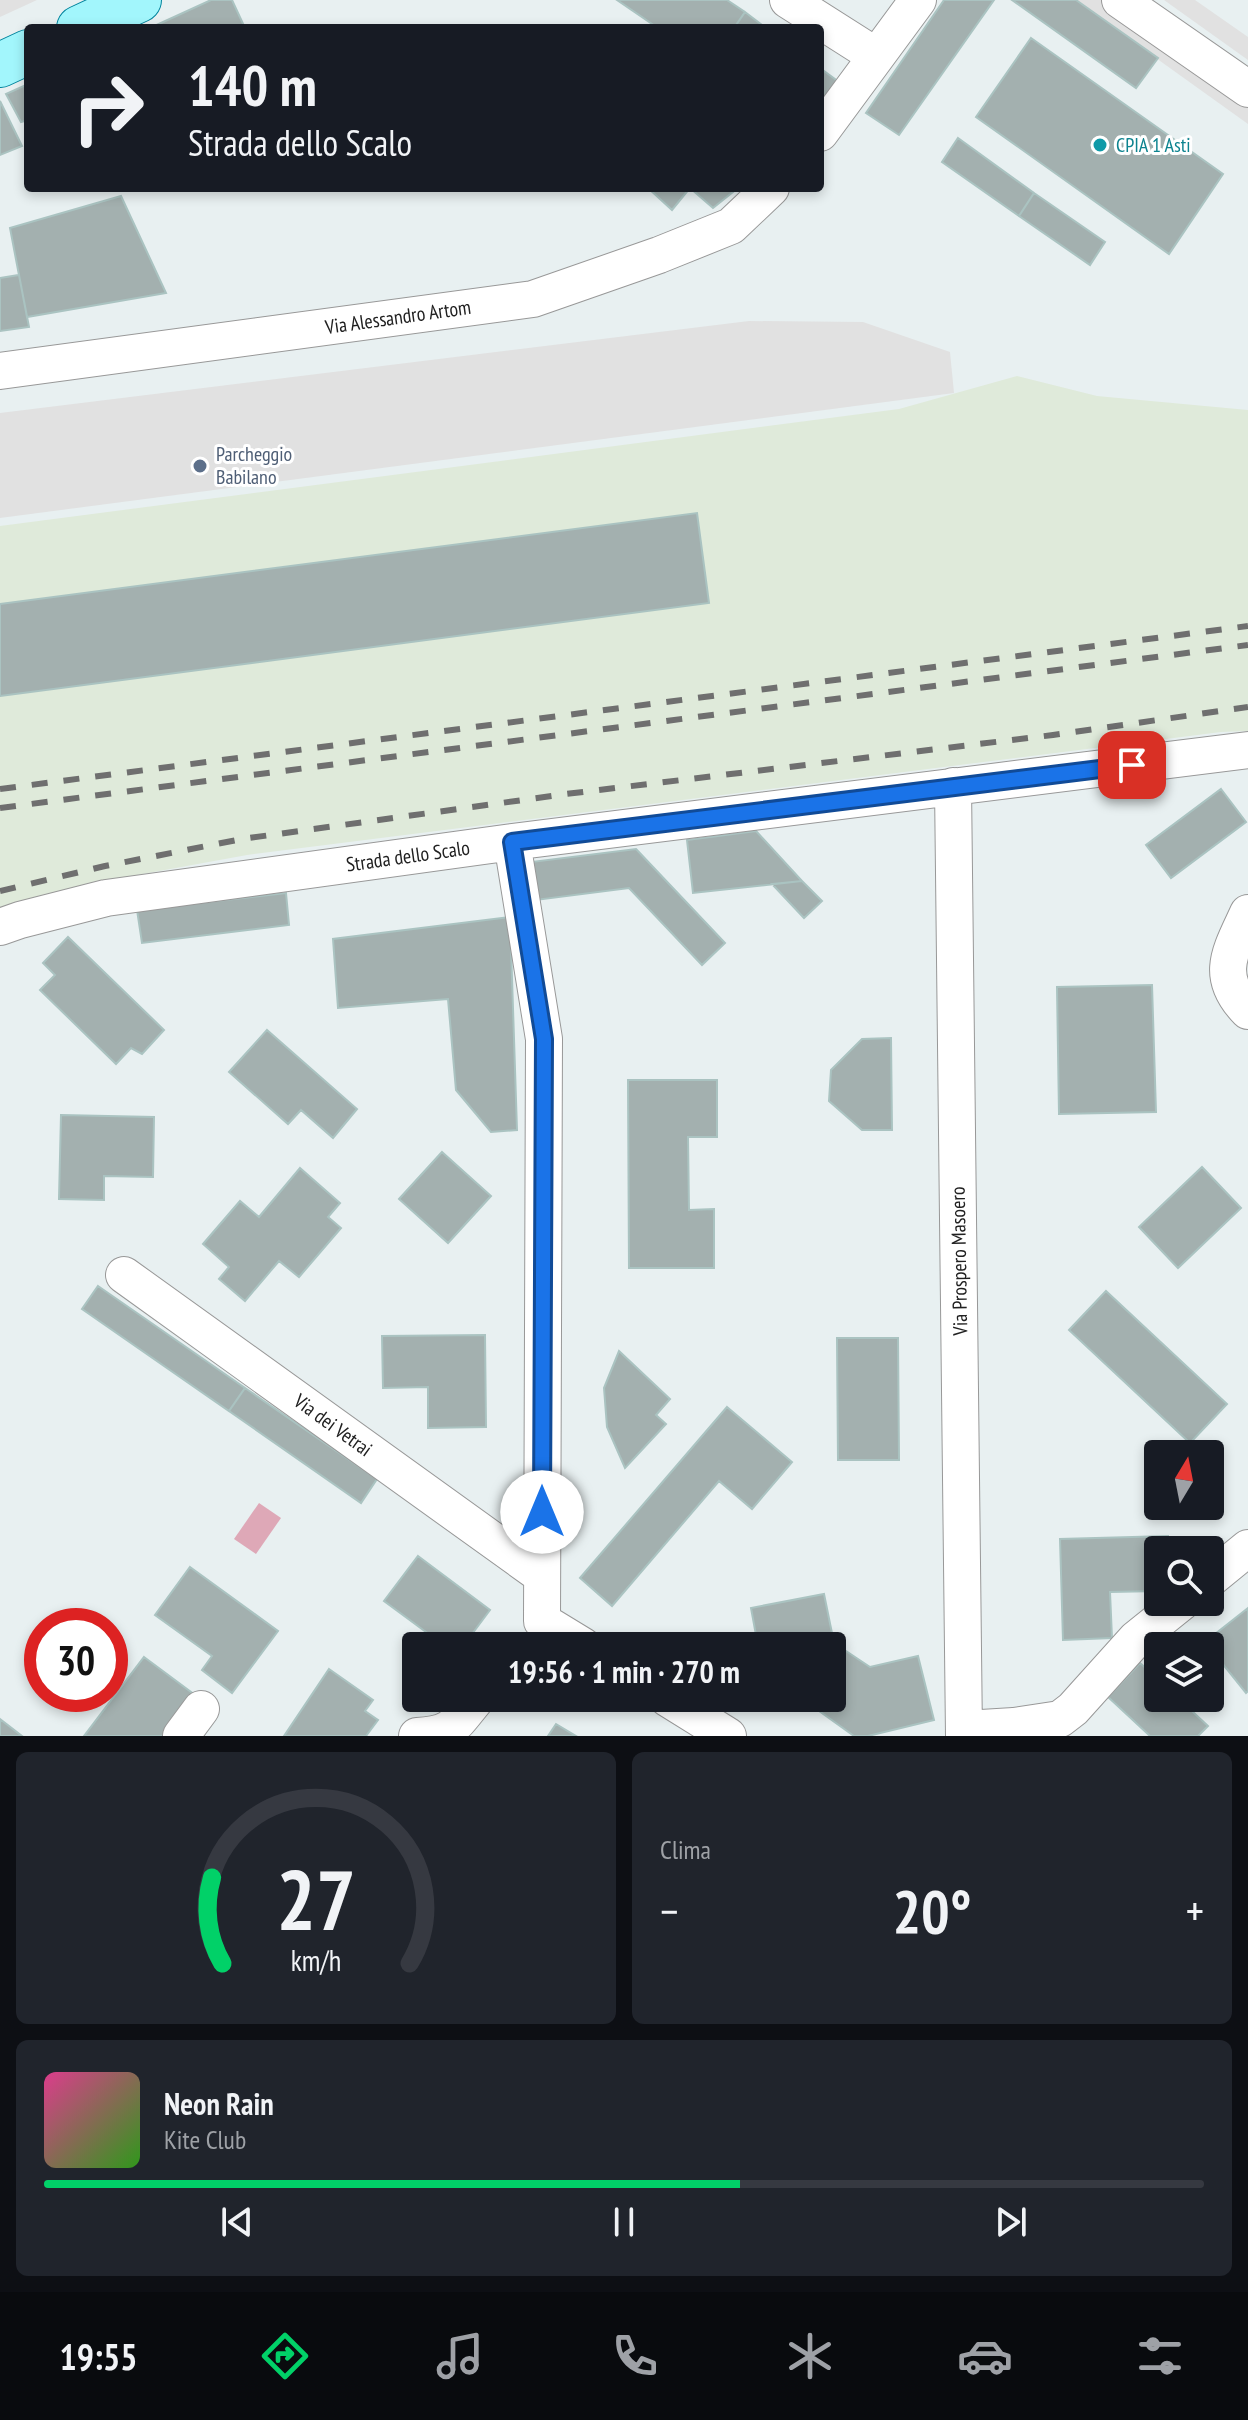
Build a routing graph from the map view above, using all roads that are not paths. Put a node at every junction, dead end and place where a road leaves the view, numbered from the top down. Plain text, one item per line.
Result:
1 (139, 0) edge
2 (788, 0) edge
3 (1120, 0) edge
4 (914, 2) edge
5 (88, 24) edge
6 (24, 54) edge
7 (876, 56) junction
8 (0, 65) edge
9 (1248, 89) edge
10 (824, 128) edge
11 (767, 192) edge
12 (0, 371) edge
13 (1248, 750) edge
14 (953, 786) junction
15 (512, 842) junction
16 (1248, 913) edge
17 (0, 927) edge
18 (1248, 1011) edge
19 (124, 1275) dead end
20 (1248, 1548) edge
21 (1224, 1568) edge
22 (541, 1575) junction
23 (1165, 1616) edge
24 (532, 1632) edge
25 (465, 1712) edge
26 (689, 1712) edge
27 (964, 1733) edge
28 (417, 1736) edge
29 (728, 1736) edge

1 - 5 main road
2 - 7 street
3 - 9 street
4 - 7 street
6 - 8 main road
7 - 10 street
11 - 12 street, Via Alessandro Artom
13 - 14 street, Strada dello Scalo
14 - 15 street, Strada dello Scalo
14 - 27 street, Via Prospero Masoero
15 - 17 street, Strada dello Scalo
15 - 22 street
16 - 18 street
19 - 22 street, Via dei Vetrai
20 - 21 street
22 - 24 street
23 - 27 street
25 - 28 street
26 - 29 street

